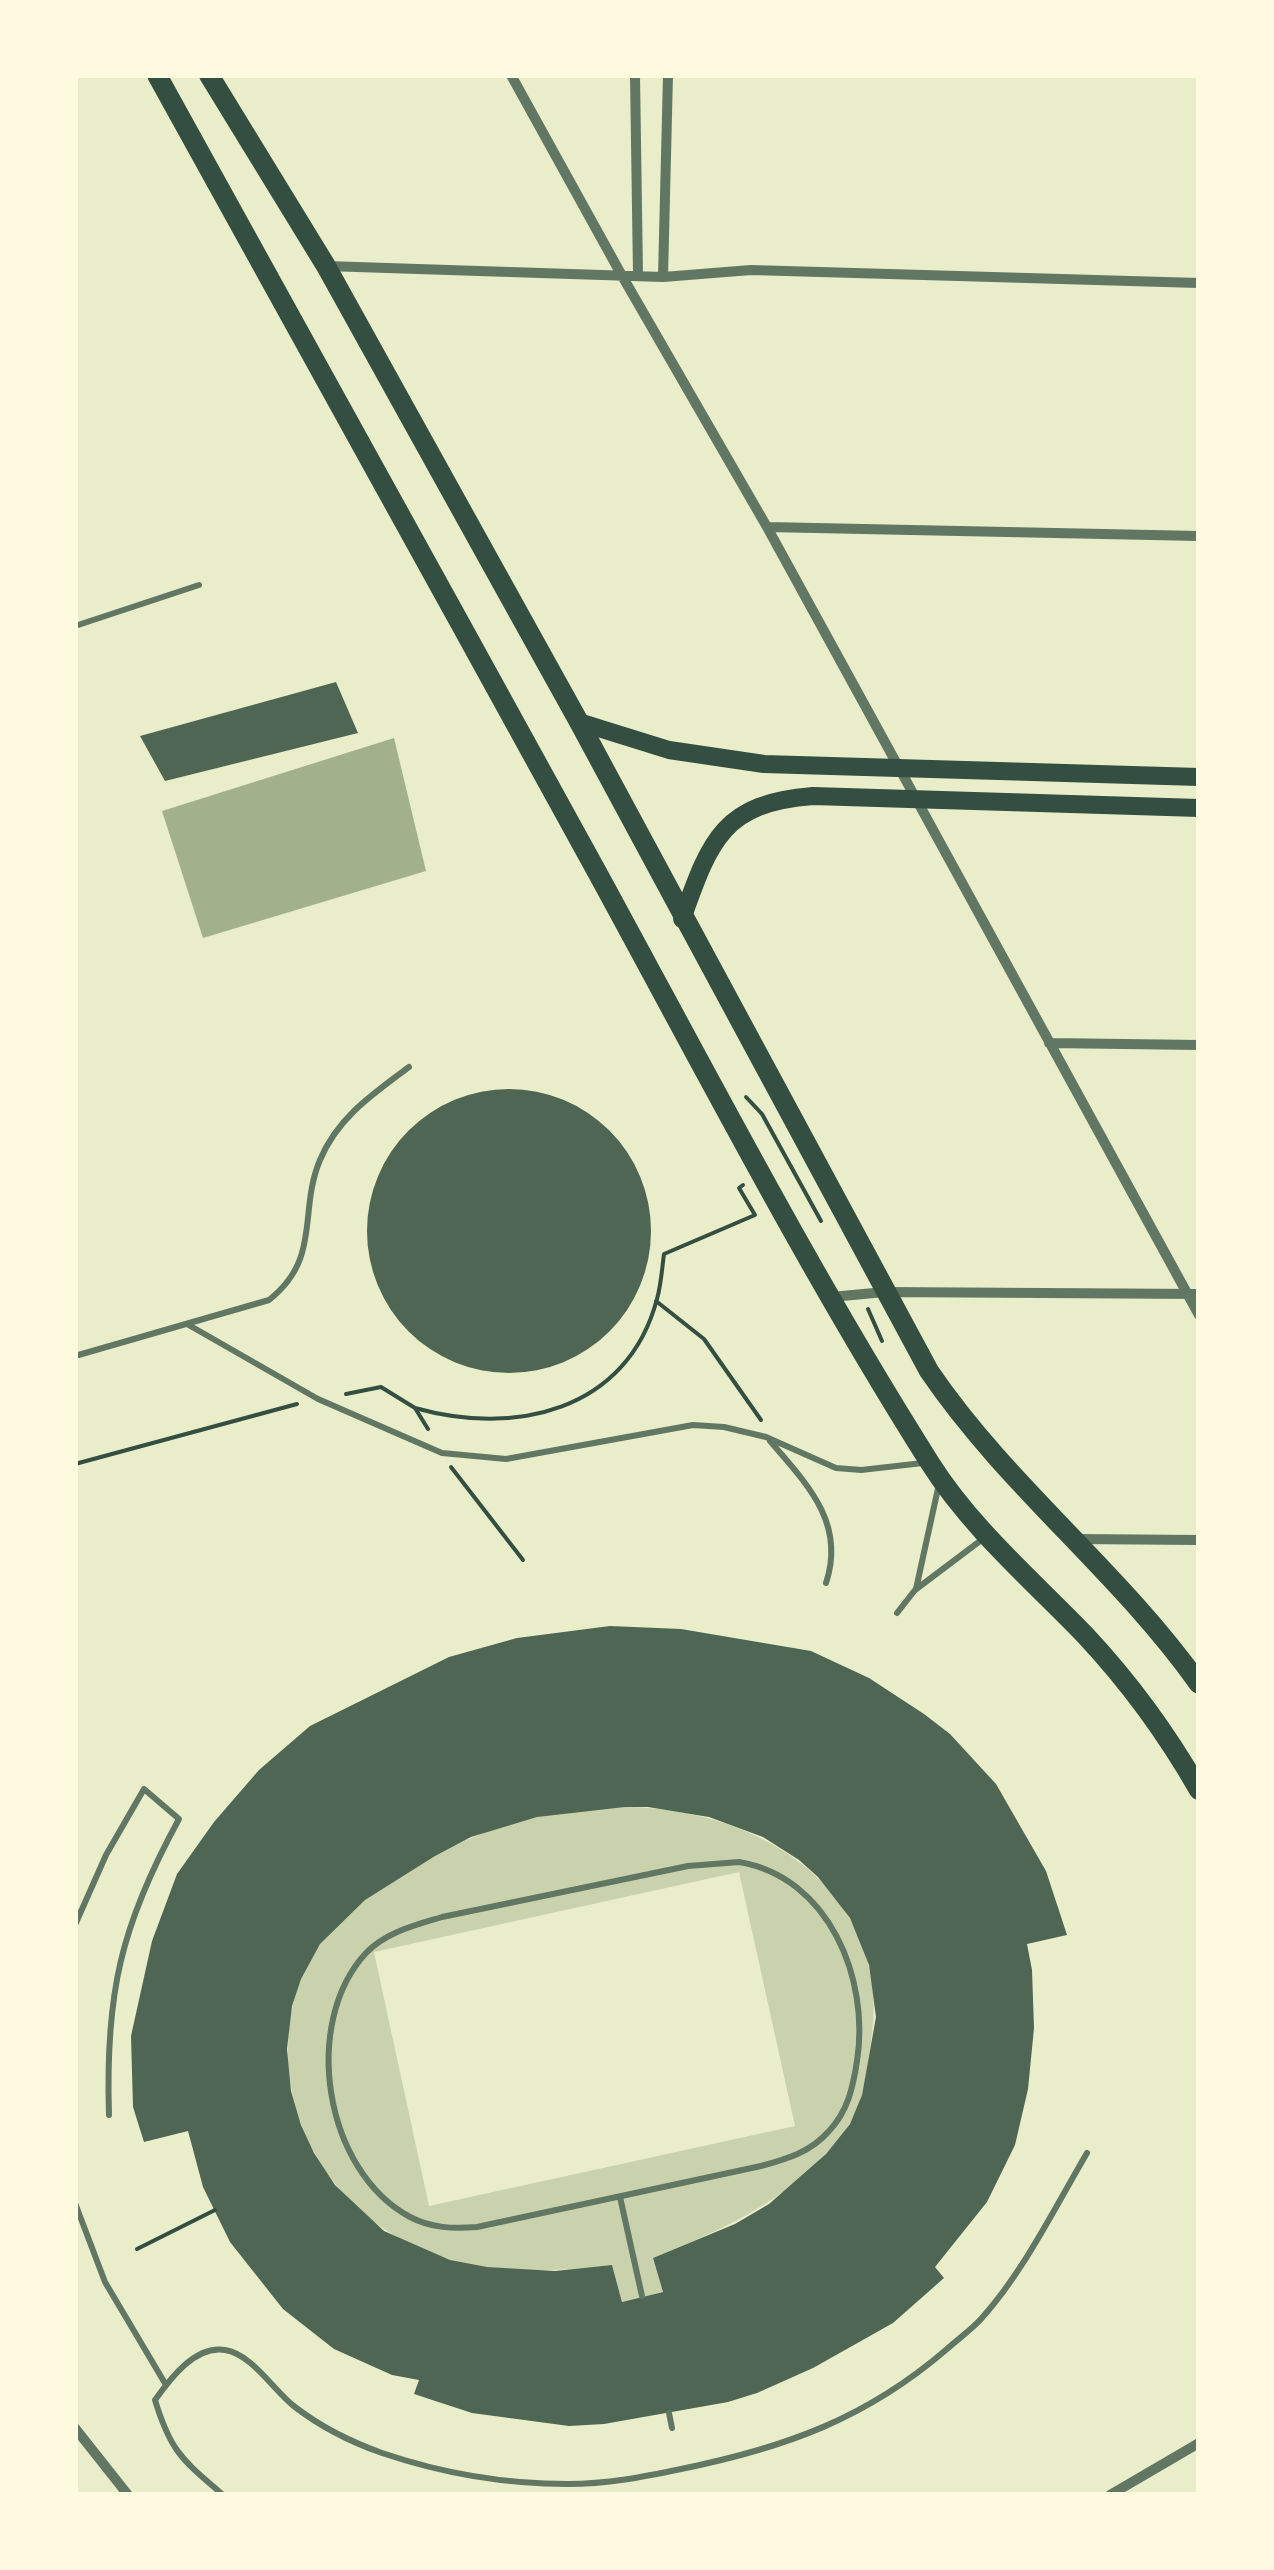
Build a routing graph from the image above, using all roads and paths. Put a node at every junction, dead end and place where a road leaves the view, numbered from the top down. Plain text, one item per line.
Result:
1 (157, 75) edge
2 (210, 75) edge
3 (511, 75) edge
4 (636, 75) edge
5 (668, 75) edge
6 (326, 266) junction
7 (620, 274) junction
8 (638, 275) junction
9 (663, 276) junction
10 (1199, 283) edge
11 (766, 527) junction
12 (1199, 536) edge
13 (199, 585) dead end
14 (75, 626) edge
15 (578, 722) junction
16 (897, 768) junction
17 (1199, 777) edge
18 (914, 799) junction
19 (1199, 808) edge
20 (682, 919) junction
21 (1049, 1043) junction
22 (1199, 1046) edge
23 (409, 1067) dead end
24 (745, 1097) dead end
25 (763, 1174) junction
26 (824, 1226) dead end
27 (885, 1292) junction
28 (861, 1294) junction
29 (1193, 1294) edge
30 (831, 1297) junction
31 (656, 1301) junction
32 (1199, 1315) edge
33 (187, 1324) junction
34 (881, 1346) dead end
35 (75, 1356) edge
36 (318, 1399) junction
37 (415, 1408) junction
38 (766, 1436) junction
39 (780, 1443) junction
40 (442, 1453) junction
41 (75, 1464) edge
42 (935, 1470) junction
43 (989, 1534) junction
44 (1075, 1539) junction
45 (1199, 1540) edge
46 (523, 1560) dead end
47 (826, 1584) dead end
48 (915, 1590) junction
49 (897, 1613) dead end
50 (1199, 1684) edge
51 (1199, 1790) edge
52 (75, 1925) edge
53 (109, 2115) dead end
54 (1087, 2153) dead end
55 (620, 2197) junction
56 (75, 2203) edge
57 (215, 2210) dead end
58 (137, 2249) dead end
59 (642, 2296) dead end
60 (166, 2385) junction
61 (669, 2412) dead end
62 (75, 2428) edge
63 (672, 2428) dead end
64 (1196, 2447) edge
65 (607, 2482) junction
66 (128, 2495) edge
67 (224, 2495) edge
68 (608, 2495) edge
69 (1110, 2495) edge

1 - 25 main road
2 - 6 main road
3 - 7 street
4 - 8 street
5 - 9 street
6 - 7 street
6 - 15 main road
7 - 8 street
7 - 11 street
8 - 9 street
9 - 10 street
11 - 12 street
11 - 16 street
13 - 14 lane
15 - 16 main road
15 - 20 main road
16 - 17 main road
16 - 18 street
18 - 19 main road
18 - 20 main road
18 - 21 street
20 - 27 main road
21 - 22 street
21 - 29 street
23 - 33 lane
24 - 26 path
25 - 30 main road
25 - 31 path
27 - 28 street
27 - 29 street
27 - 44 main road
28 - 30 street
28 - 34 path
29 - 32 street
30 - 42 main road
31 - 37 path
31 - 39 path
33 - 35 lane
33 - 36 lane
36 - 37 path
36 - 40 lane
36 - 41 path
37 - 40 path
38 - 39 lane
38 - 40 lane
38 - 47 lane
39 - 42 lane
40 - 46 path
42 - 43 main road
42 - 48 lane
43 - 48 lane
43 - 51 main road
44 - 45 street
44 - 50 main road
48 - 49 lane
52 - 53 lane
54 - 65 lane
55 - 55 lane
55 - 59 lane
56 - 60 lane
57 - 58 path
60 - 65 lane
60 - 67 lane
61 - 63 lane
62 - 66 street
64 - 69 street
65 - 68 lane

